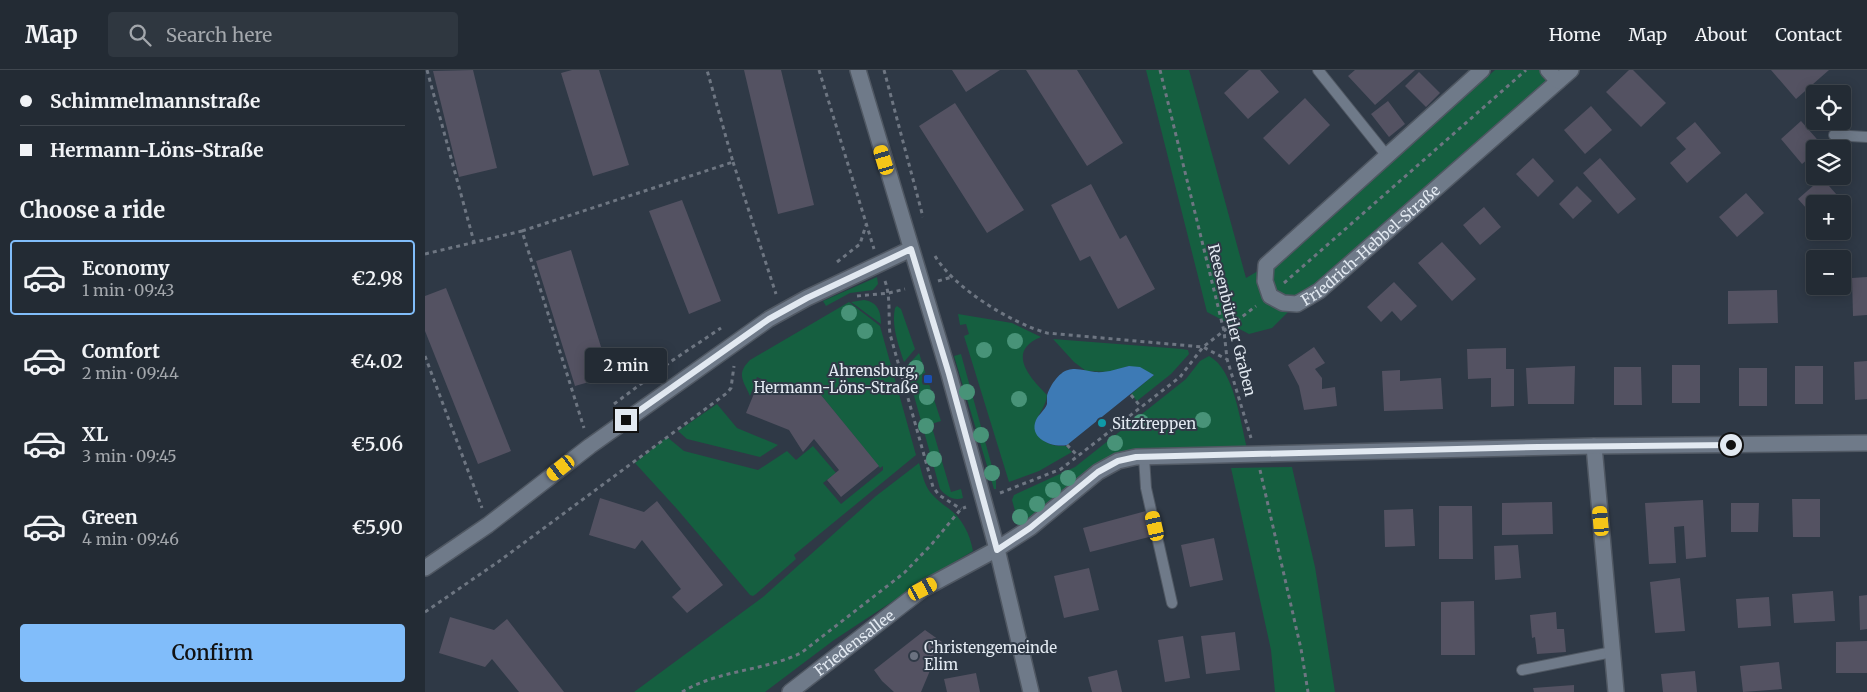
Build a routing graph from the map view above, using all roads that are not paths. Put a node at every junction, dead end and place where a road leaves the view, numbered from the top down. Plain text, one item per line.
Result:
1 (858, 70) edge
2 (1318, 70) edge
3 (1482, 70) edge
4 (1548, 70) edge
5 (1571, 70) edge
6 (1559, 81) junction
7 (1834, 135) dead end
8 (1867, 137) edge
9 (1387, 156) junction
10 (911, 249) junction
11 (1867, 443) edge
12 (1594, 446) junction
13 (1144, 457) junction
14 (997, 550) junction
15 (425, 568) edge
16 (1172, 603) dead end
17 (1612, 652) junction
18 (1522, 670) dead end
19 (790, 692) edge
20 (1031, 692) edge
21 (1616, 692) edge

1 - 10 street
2 - 9 lane
3 - 9 street
4 - 6 street
5 - 6 street, Friedrich-Hebbel-Straße
6 - 9 street, Friedrich-Hebbel-Straße
7 - 8 lane
10 - 14 street
10 - 15 street
11 - 12 street, Friedensallee
12 - 13 street, Friedensallee
12 - 17 street
13 - 14 street, Friedensallee
13 - 16 lane
14 - 19 street, Friedensallee
14 - 20 street
17 - 18 lane
17 - 21 street

